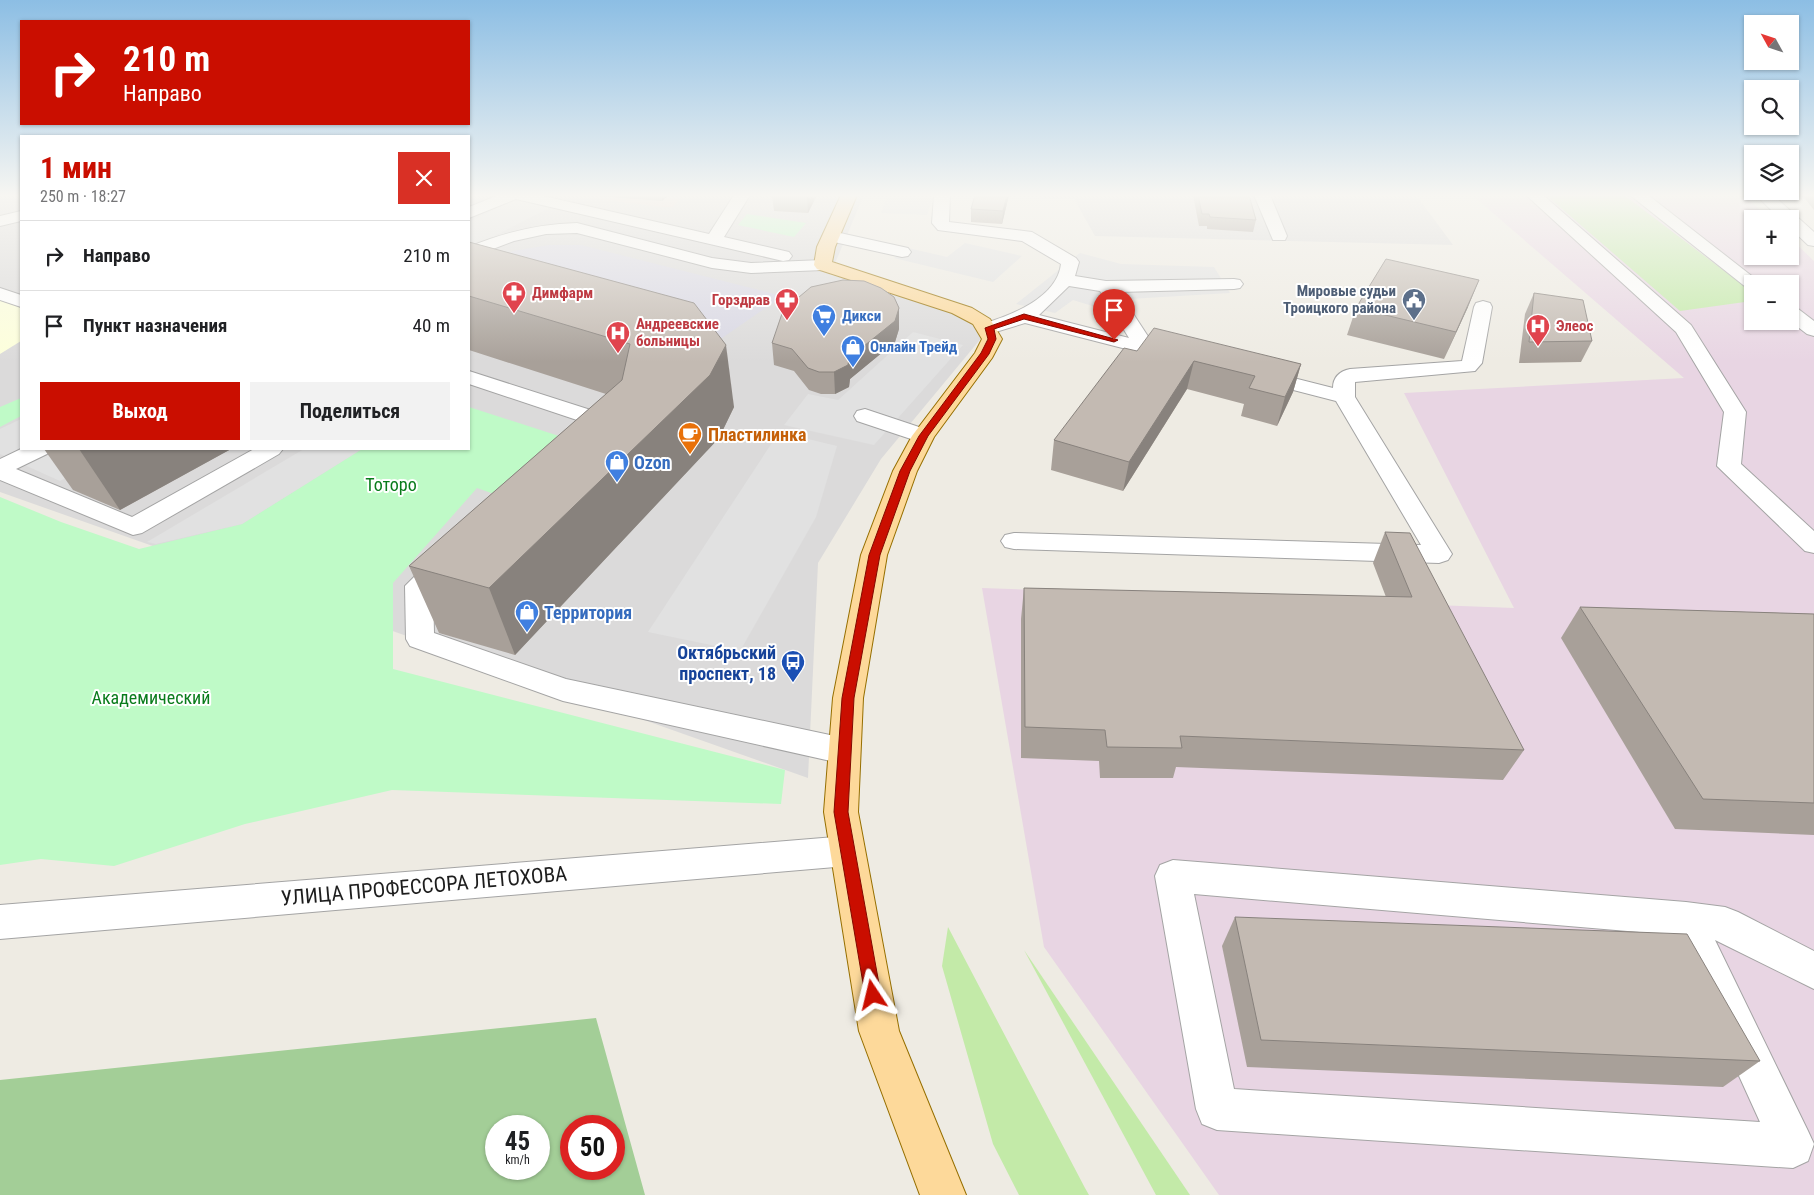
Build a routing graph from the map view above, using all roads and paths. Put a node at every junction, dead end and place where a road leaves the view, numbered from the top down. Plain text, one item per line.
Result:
1 (665, 251) edge
2 (761, 251) edge
3 (827, 251) edge
4 (897, 251) edge
5 (1052, 251) edge
6 (1596, 251) edge
7 (1710, 251) edge
8 (902, 252) dead end
9 (823, 265) junction
10 (1744, 277) edge
11 (1066, 280) junction
12 (1234, 284) dead end
13 (1106, 287) junction
14 (0, 294) edge
15 (20, 301) edge
16 (1483, 307) dead end
17 (1024, 317) junction
18 (1799, 319) edge
19 (989, 328) junction
20 (1814, 330) edge
21 (1146, 348) junction
22 (1193, 360) edge
23 (1240, 371) edge
24 (470, 377) edge
25 (1344, 397) junction
26 (865, 416) dead end
27 (923, 436) junction
28 (37, 450) edge
29 (269, 450) edge
30 (557, 452) edge
31 (0, 469) edge
32 (1014, 541) dead end
33 (1814, 545) edge
34 (461, 546) edge
35 (844, 750) junction
36 (847, 851) junction
37 (1686, 919) junction
38 (0, 922) edge
39 (1814, 972) edge
40 (943, 1195) edge

1 - 9 street
2 - 9 street
3 - 9 main road
4 - 8 street
5 - 11 street
6 - 33 street
7 - 10 street
9 - 19 main road
11 - 13 street
11 - 17 street
12 - 13 street
13 - 21 street
14 - 15 street
16 - 25 street
17 - 19 street
17 - 21 street
18 - 20 street
19 - 27 main road
21 - 22 street
23 - 25 street
24 - 30 street
25 - 32 street
26 - 27 street
27 - 35 main road
28 - 31 street
29 - 31 street
34 - 35 street
35 - 36 main road
36 - 38 street, УЛИЦА ПРОФЕССОРА ЛЕТОХОВА
36 - 40 main road
37 - 37 street
37 - 39 street

